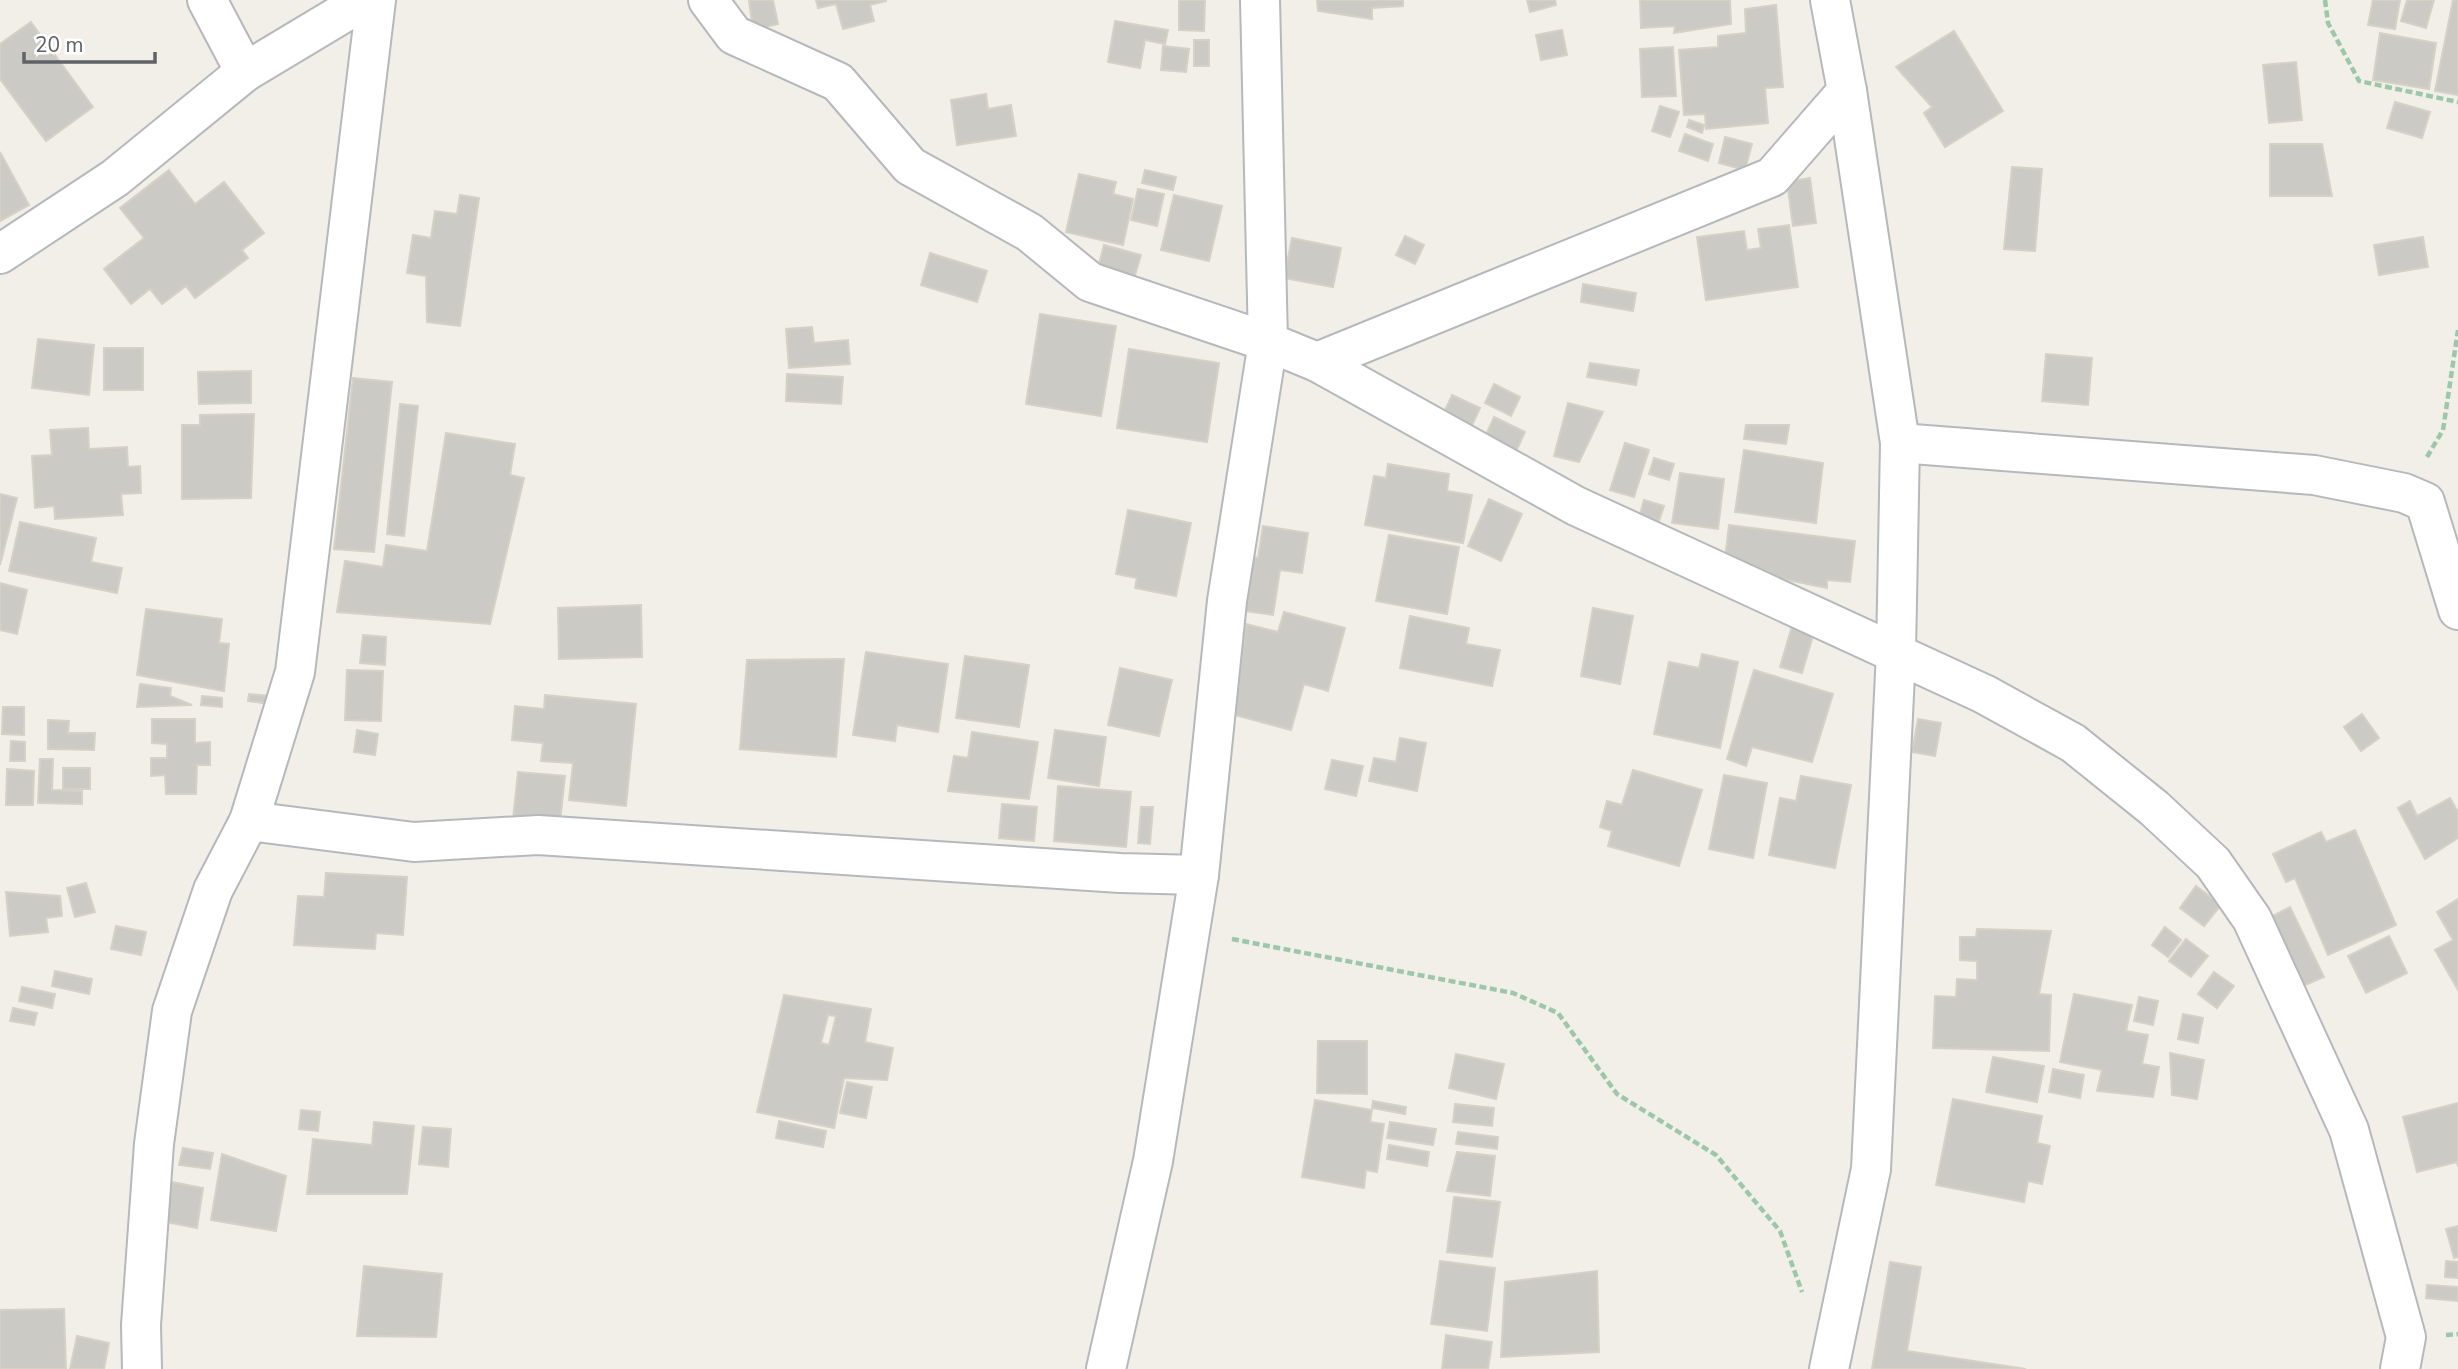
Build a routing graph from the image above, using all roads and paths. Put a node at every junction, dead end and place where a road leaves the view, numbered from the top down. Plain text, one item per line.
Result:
1 (207, 0) edge
2 (365, 0) edge
3 (376, 0) edge
4 (708, 0) edge
5 (1260, 0) edge
6 (1830, 0) edge
7 (2325, 0) edge
8 (245, 72) junction
9 (1847, 91) junction
10 (2458, 102) edge
11 (0, 254) edge
12 (2458, 330) edge
13 (1268, 342) junction
14 (1317, 362) junction
15 (1900, 443) junction
16 (2404, 493) junction
17 (2458, 610) edge
18 (1896, 653) junction
19 (249, 821) junction
20 (1199, 875) junction
21 (1190, 930) junction
22 (1802, 1293) dead end
23 (142, 1369) edge
24 (1106, 1369) edge
25 (1829, 1369) edge
26 (2400, 1369) edge

1 - 8 street
2 - 8 street
3 - 19 street
4 - 13 street
5 - 13 street
6 - 9 street
7 - 10 path
8 - 11 street
9 - 14 street
9 - 15 street
12 - 16 path
13 - 14 street
13 - 20 street
14 - 18 street
15 - 16 street
15 - 18 street
16 - 17 street
18 - 25 street
18 - 26 street
19 - 20 street
19 - 23 street
20 - 21 street
21 - 22 path
21 - 24 street

